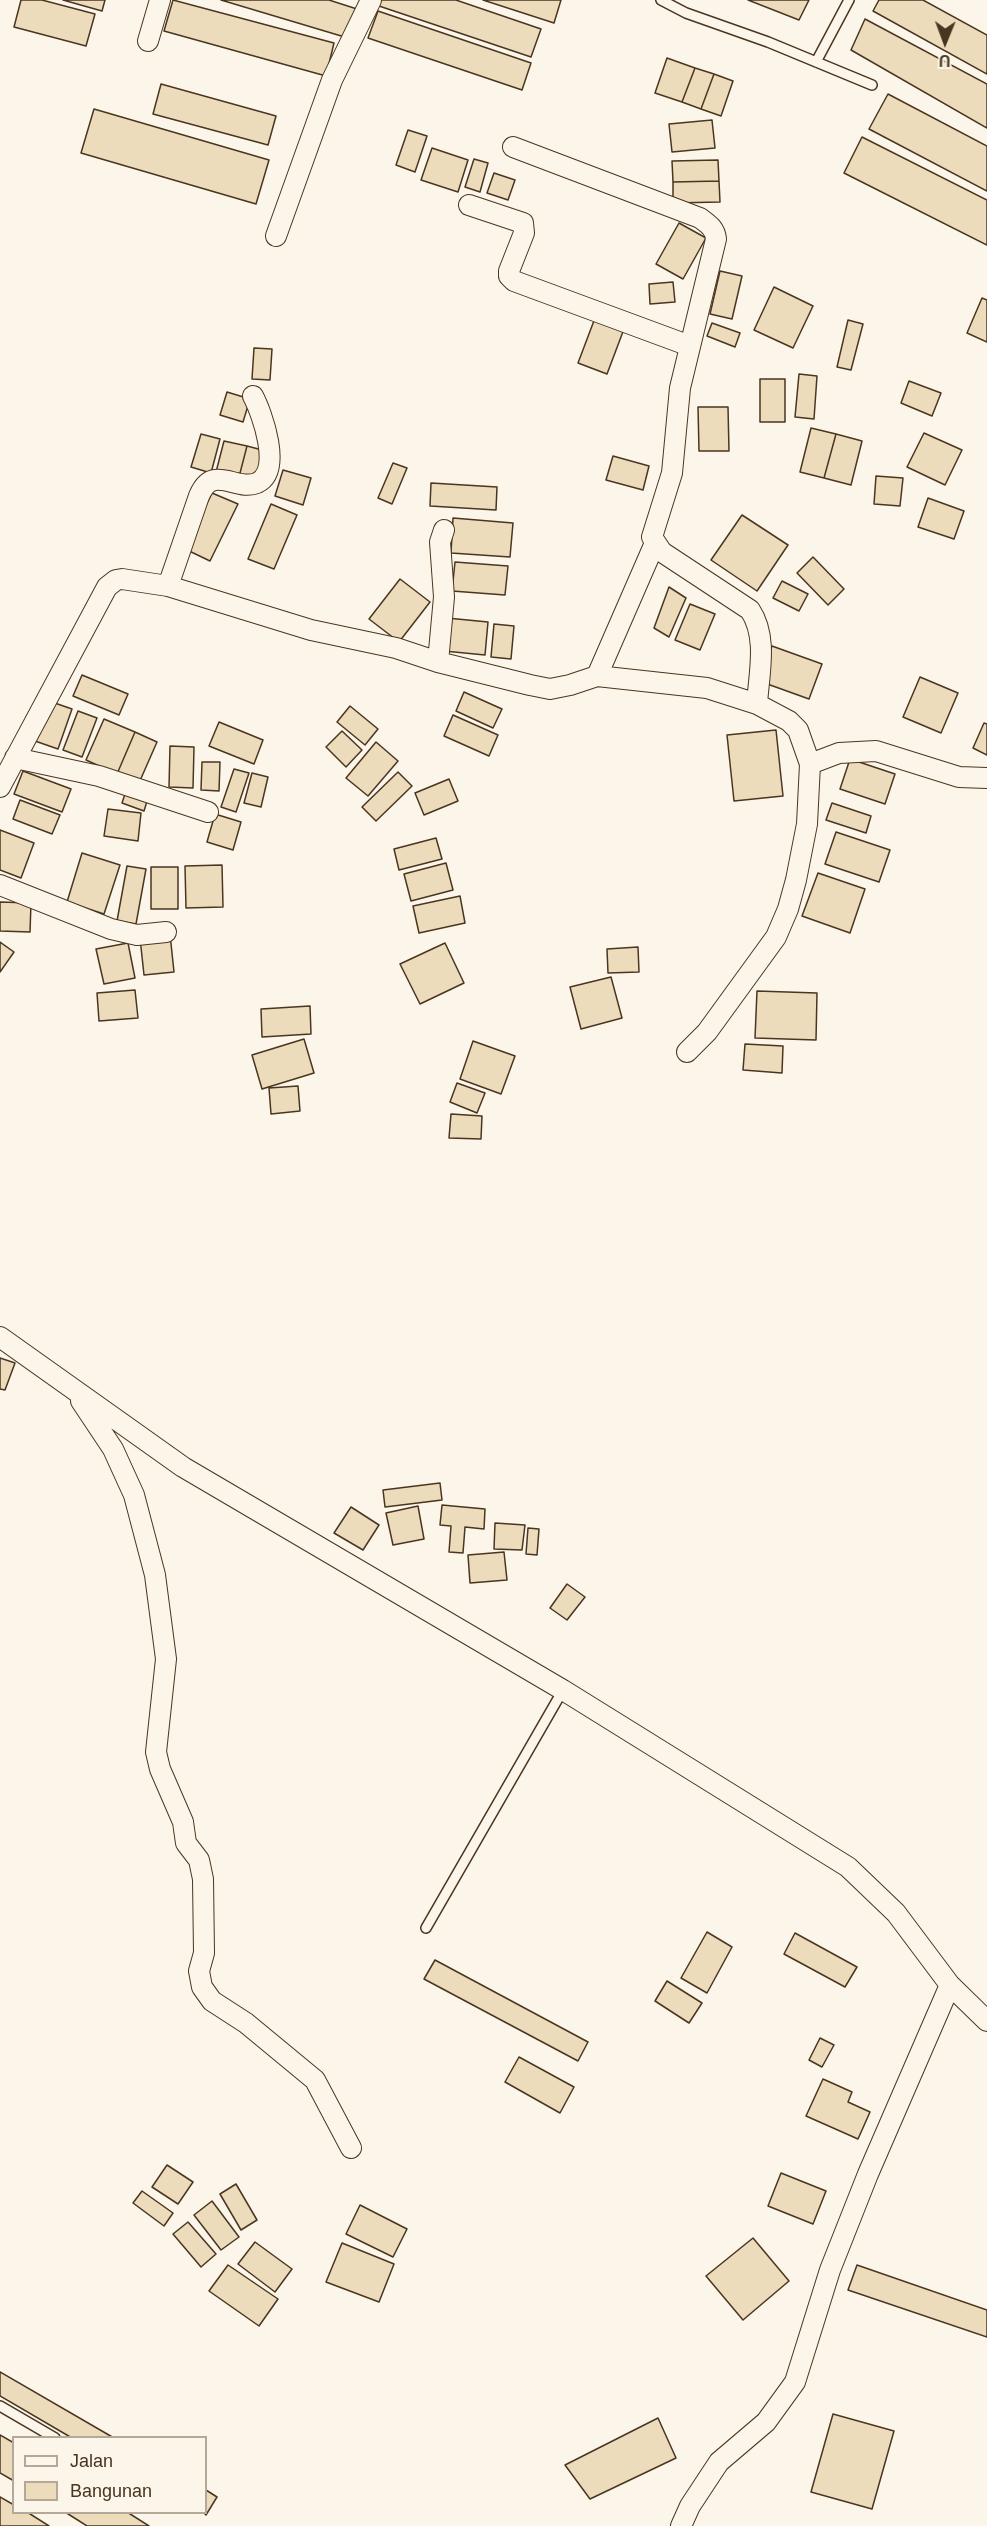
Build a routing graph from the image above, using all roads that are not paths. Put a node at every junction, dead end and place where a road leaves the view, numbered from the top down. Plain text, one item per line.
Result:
1 (160, 0) edge
2 (371, 0) edge
3 (661, 0) edge
4 (849, 0) edge
5 (148, 40) dead end
6 (816, 62) junction
7 (872, 85) dead end
8 (513, 147) dead end
9 (469, 205) dead end
10 (276, 236) dead end
11 (690, 346) junction
12 (253, 396) dead end
13 (444, 530) dead end
14 (655, 543) junction
15 (168, 586) junction
16 (438, 662) junction
17 (597, 676) junction
18 (757, 704) junction
19 (15, 758) junction
20 (810, 764) junction
21 (987, 778) edge
22 (0, 787) edge
23 (208, 812) dead end
24 (0, 885) edge
25 (166, 932) dead end
26 (687, 1052) dead end
27 (0, 1337) edge
28 (75, 1392) junction
29 (563, 1690) junction
30 (426, 1928) dead end
31 (950, 1985) junction
32 (987, 2021) edge
33 (351, 2148) dead end
34 (0, 2406) edge
35 (52, 2436) edge
36 (681, 2526) edge

1 - 5 street
2 - 10 street
3 - 6 lane
4 - 6 lane
6 - 7 lane
8 - 11 street
9 - 11 street
11 - 14 street
12 - 15 street
13 - 16 street
14 - 17 street
14 - 18 street
15 - 16 street
15 - 19 street
16 - 17 street
17 - 18 street
18 - 20 street
19 - 22 street
19 - 23 street
20 - 21 street
20 - 26 street
24 - 25 street
27 - 28 street
28 - 29 street
28 - 33 street
29 - 30 lane
29 - 31 street
31 - 32 street
31 - 36 street
34 - 35 lane

